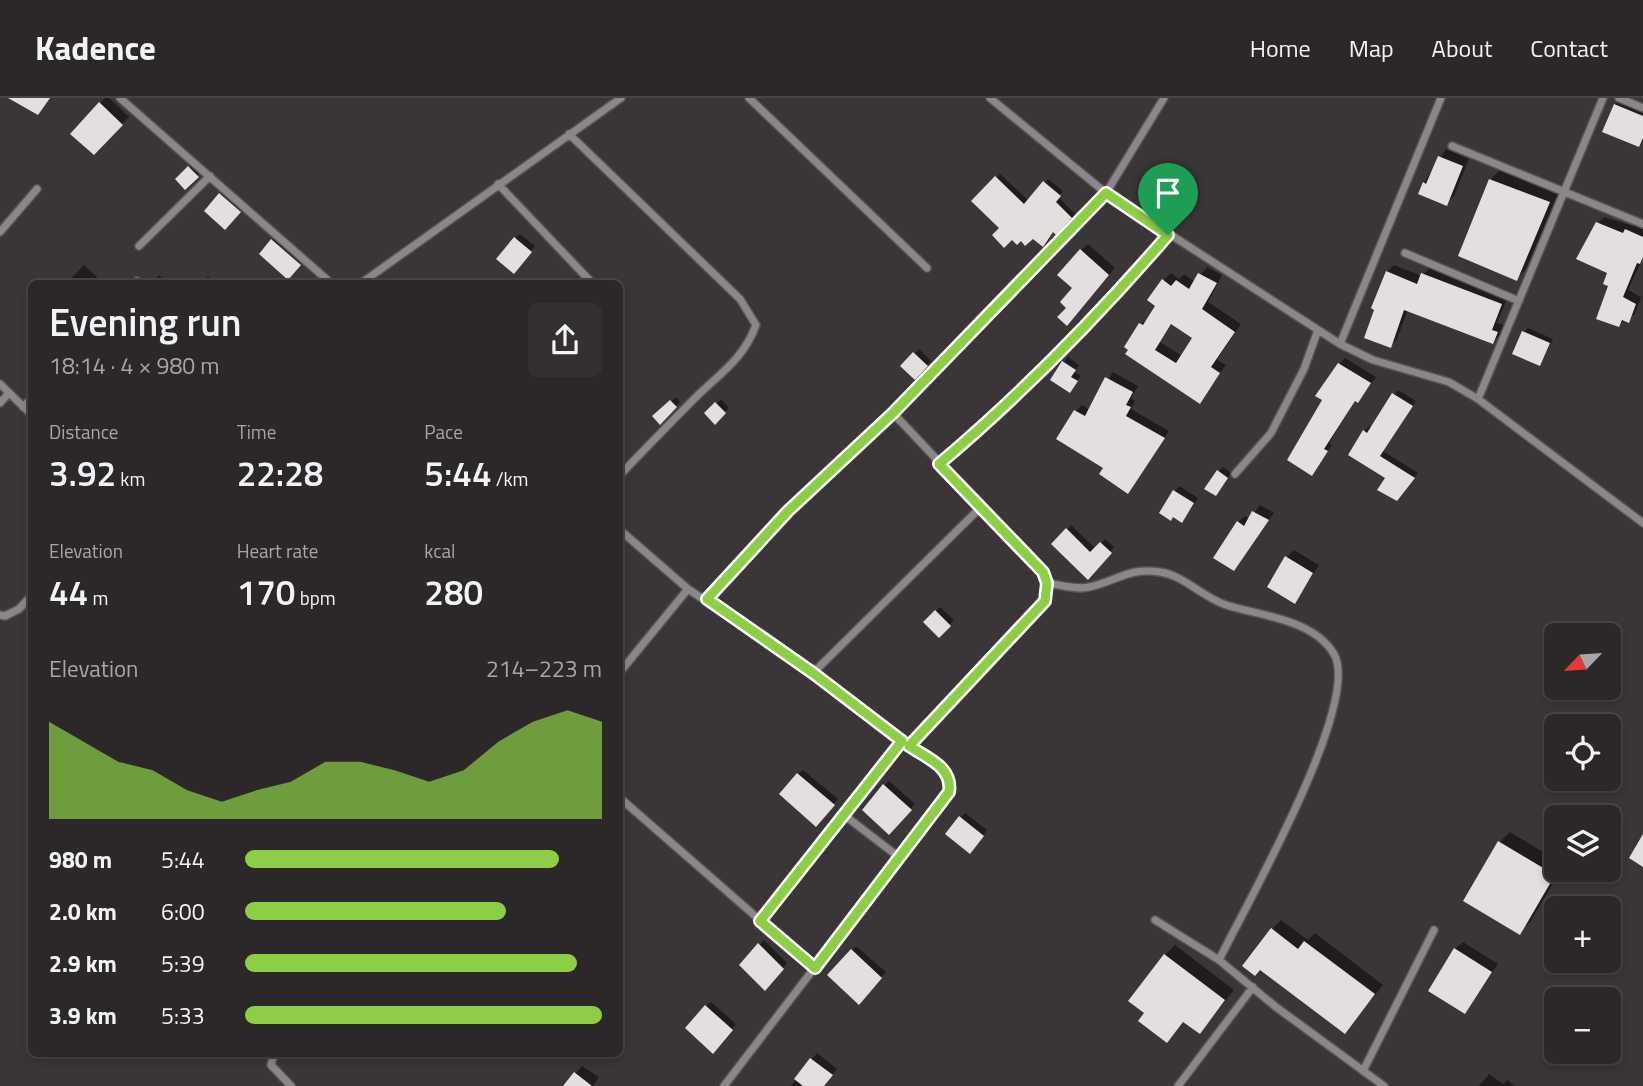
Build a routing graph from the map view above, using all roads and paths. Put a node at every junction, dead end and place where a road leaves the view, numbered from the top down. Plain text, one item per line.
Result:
1 (621, 98) edge
2 (749, 98) edge
3 (1164, 98) edge
4 (1441, 98) edge
5 (1603, 98) edge
6 (1619, 98) edge
7 (994, 99) edge
8 (126, 100) edge
9 (1643, 108) edge
10 (569, 134) junction
11 (1452, 146) dead end
12 (209, 176) junction
13 (498, 184) junction
14 (37, 189) dead end
15 (1106, 193) junction
16 (1563, 193) junction
17 (1643, 224) edge
18 (0, 232) edge
19 (1168, 235) junction
20 (139, 246) dead end
21 (1405, 253) dead end
22 (927, 268) dead end
23 (323, 276) junction
24 (320, 280) edge
25 (328, 280) edge
26 (366, 280) edge
27 (589, 280) edge
28 (1519, 301) junction
29 (1318, 330) junction
30 (1339, 344) junction
31 (0, 384) edge
32 (9, 393) junction
33 (1478, 399) junction
34 (28, 402) edge
35 (0, 403) edge
36 (23, 407) junction
37 (28, 411) edge
38 (893, 413) junction
39 (939, 464) junction
40 (623, 472) edge
41 (1235, 474) dead end
42 (981, 507) junction
43 (1643, 523) edge
44 (623, 533) edge
45 (1047, 583) junction
46 (688, 589) junction
47 (707, 599) junction
48 (28, 600) edge
49 (0, 615) edge
50 (623, 668) edge
51 (813, 673) junction
52 (906, 743) junction
53 (623, 801) edge
54 (844, 815) junction
55 (900, 858) junction
56 (1155, 920) dead end
57 (760, 921) junction
58 (1434, 930) dead end
59 (1219, 960) junction
60 (815, 968) junction
61 (1253, 987) junction
62 (273, 1057) edge
63 (1363, 1071) junction
64 (290, 1086) edge
65 (724, 1086) edge
66 (1178, 1086) edge
67 (1384, 1086) edge

1 - 10 street
2 - 22 street
3 - 15 street
4 - 30 street
5 - 16 street
6 - 9 street
7 - 15 street
8 - 12 street
10 - 13 street
10 - 40 street
11 - 16 street
12 - 20 street
12 - 23 street
13 - 26 street
13 - 27 street
14 - 18 street
15 - 19 street
15 - 38 street
16 - 17 street
16 - 28 street
19 - 29 street
19 - 39 street
21 - 28 street
23 - 24 street
23 - 25 street
28 - 33 street
29 - 30 street
29 - 41 street
30 - 33 street
31 - 32 street
32 - 35 street
32 - 36 street
33 - 43 street
34 - 36 street
36 - 37 street
38 - 39 street
38 - 47 street
39 - 42 street
42 - 45 street
42 - 51 street
44 - 46 street
45 - 52 street
45 - 59 street
46 - 47 street
46 - 50 street
47 - 51 street
48 - 49 street
51 - 52 street
52 - 54 street
52 - 55 street
53 - 57 street
54 - 55 street
54 - 57 street
55 - 60 street
56 - 59 street
57 - 60 street
58 - 63 street
59 - 61 street
60 - 65 street
61 - 63 street
61 - 66 street
62 - 64 street
63 - 67 street

